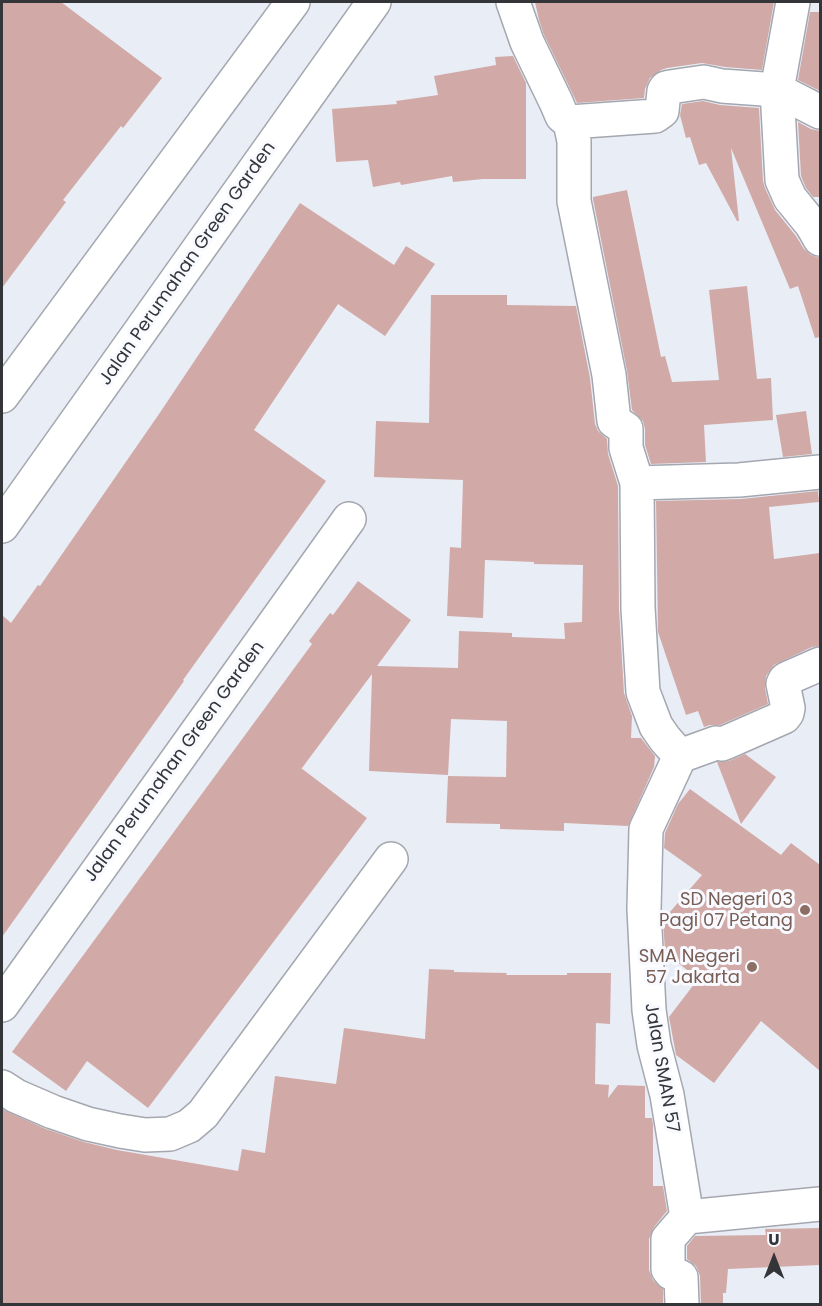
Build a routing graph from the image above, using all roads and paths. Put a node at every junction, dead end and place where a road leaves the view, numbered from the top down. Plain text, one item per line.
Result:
1 (293, 2) edge
2 (374, 2) edge
3 (513, 2) edge
4 (793, 2) edge
5 (777, 90) junction
6 (820, 112) edge
7 (570, 122) junction
8 (820, 239) edge
9 (2, 396) edge
10 (820, 472) edge
11 (636, 483) junction
12 (349, 519) dead end
13 (2, 526) edge
14 (820, 664) edge
15 (680, 756) junction
16 (391, 859) dead end
17 (2, 1005) edge
18 (2, 1087) edge
19 (820, 1204) edge
20 (687, 1217) junction
21 (682, 1305) edge

1 - 9 street
2 - 13 street, Jalan Perumahan Green Garden
3 - 7 street
4 - 5 street
5 - 6 street
5 - 7 street
5 - 8 street
7 - 11 street
10 - 11 street
11 - 15 street
12 - 17 street, Jalan Perumahan Green Garden
14 - 15 street
15 - 20 street, Jalan SMAN 57
16 - 18 street
19 - 20 street
20 - 21 street

